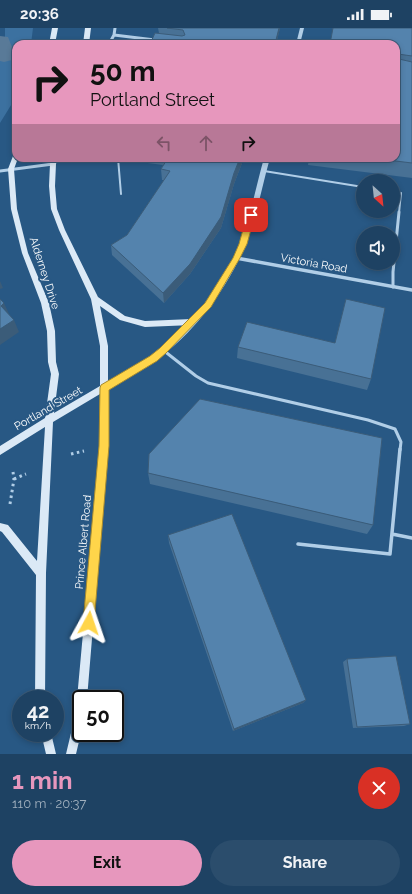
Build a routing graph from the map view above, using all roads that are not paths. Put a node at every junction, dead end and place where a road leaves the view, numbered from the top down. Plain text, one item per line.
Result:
1 (55, 28) edge
2 (88, 28) edge
3 (115, 28) edge
4 (302, 28) edge
5 (114, 35) junction
6 (137, 38) joint
7 (53, 40) edge
8 (86, 40) edge
9 (111, 40) edge
10 (152, 40) edge
11 (299, 40) edge
12 (14, 162) edge
13 (49, 162) edge
14 (54, 162) edge
15 (118, 162) edge
16 (266, 162) edge
17 (11, 169) junction
18 (0, 171) edge
19 (263, 171) junction
20 (356, 186) edge
21 (400, 193) edge
22 (121, 194) dead end
23 (400, 203) edge
24 (398, 218) edge
25 (236, 258) junction
26 (393, 287) junction
27 (412, 290) edge
28 (94, 298) junction
29 (192, 322) junction
30 (163, 350) junction
31 (104, 388) junction
32 (49, 420) junction
33 (0, 451) edge
34 (0, 527) edge
35 (392, 534) junction
36 (412, 538) edge
37 (298, 544) dead end
38 (41, 573) junction
39 (40, 690) edge
40 (83, 690) edge
41 (48, 742) edge
42 (74, 742) edge
43 (51, 754) edge
44 (71, 754) edge

1 - 7 main road
2 - 8 main road
3 - 5 street
4 - 11 street
5 - 6 street
5 - 9 street
6 - 10 street
12 - 17 main road, Alderney Drive
13 - 17 street
14 - 28 main road
15 - 22 lane
16 - 19 street, Portland Street
17 - 18 street
17 - 32 main road, Alderney Drive
19 - 20 lane
19 - 25 street, Portland Street
21 - 23 lane
24 - 26 lane
25 - 26 street, Victoria Road
25 - 29 street, Portland Street
26 - 27 street, Victoria Road
28 - 29 main road
28 - 31 main road
29 - 30 street, Portland Street
30 - 31 street, Portland Street
30 - 35 lane
31 - 32 main road, Portland Street
31 - 40 main road, Prince Albert Road
32 - 33 main road, Portland Street
32 - 38 main road
34 - 38 main road
35 - 36 lane
35 - 37 lane
38 - 39 main road
41 - 43 main road
42 - 44 main road

